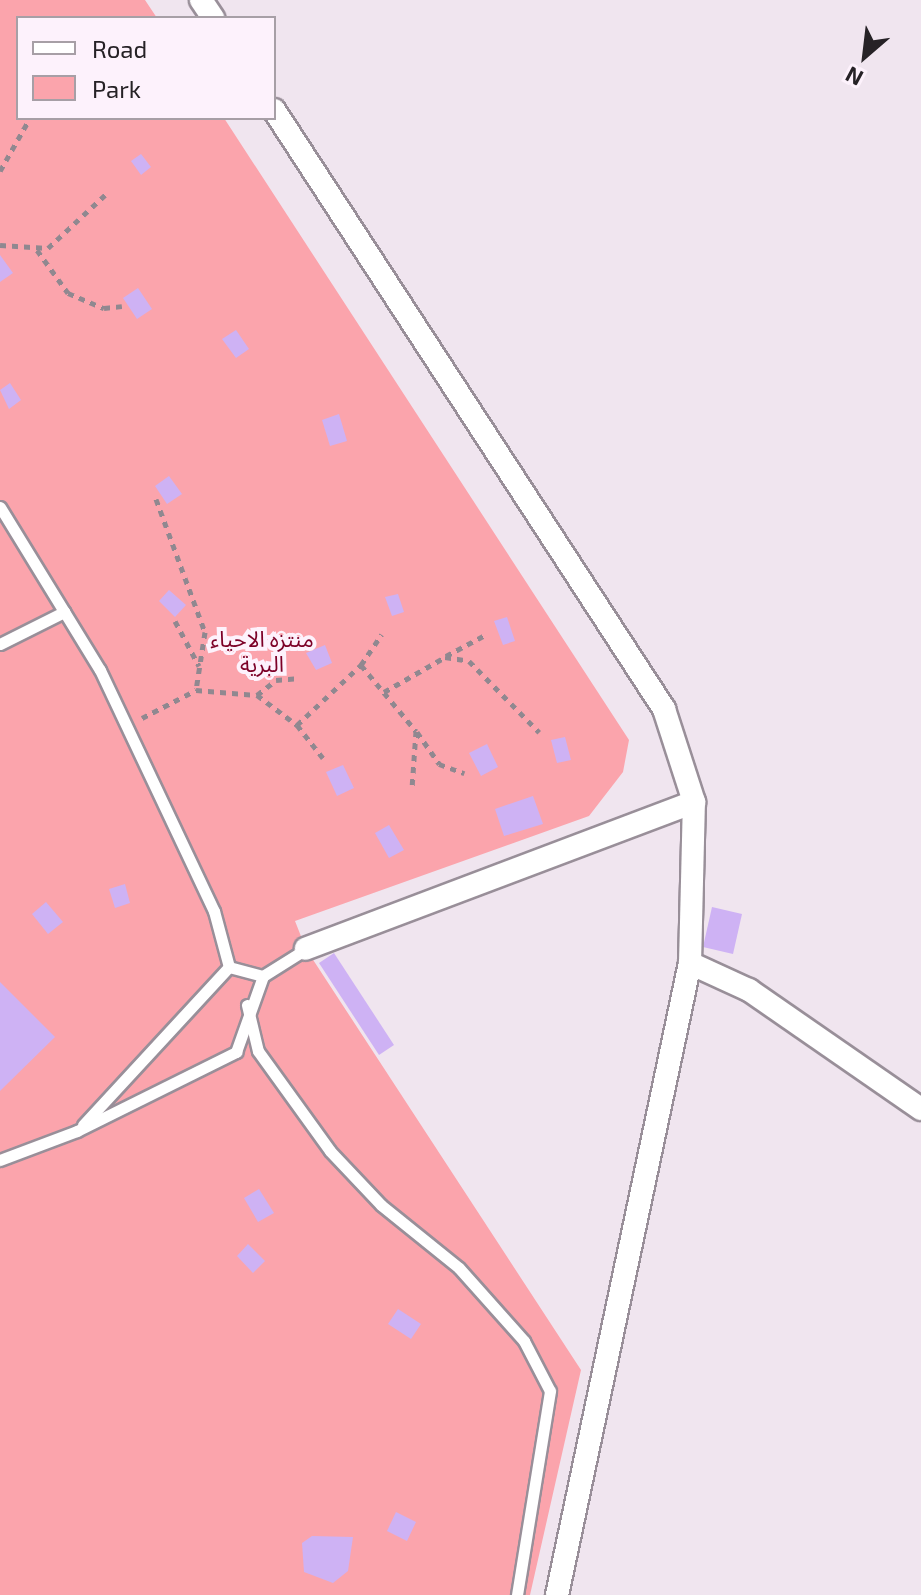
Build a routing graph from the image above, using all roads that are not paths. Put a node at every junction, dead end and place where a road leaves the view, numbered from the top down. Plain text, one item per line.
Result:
1 (276, 113) edge
2 (0, 507) edge
3 (64, 612) junction
4 (0, 644) edge
5 (694, 802) junction
6 (306, 949) joint
7 (690, 963) junction
8 (229, 967) junction
9 (263, 976) junction
10 (247, 1005) junction
11 (921, 1109) edge
12 (77, 1131) junction
13 (0, 1160) edge
14 (517, 1595) edge
15 (557, 1595) edge

1 - 5 street
2 - 3 lane
3 - 4 lane
3 - 8 lane
5 - 6 street
5 - 7 street
6 - 9 lane
7 - 11 street
7 - 15 street
8 - 9 lane
8 - 12 lane
9 - 10 lane
10 - 12 lane
10 - 14 lane
12 - 13 lane

